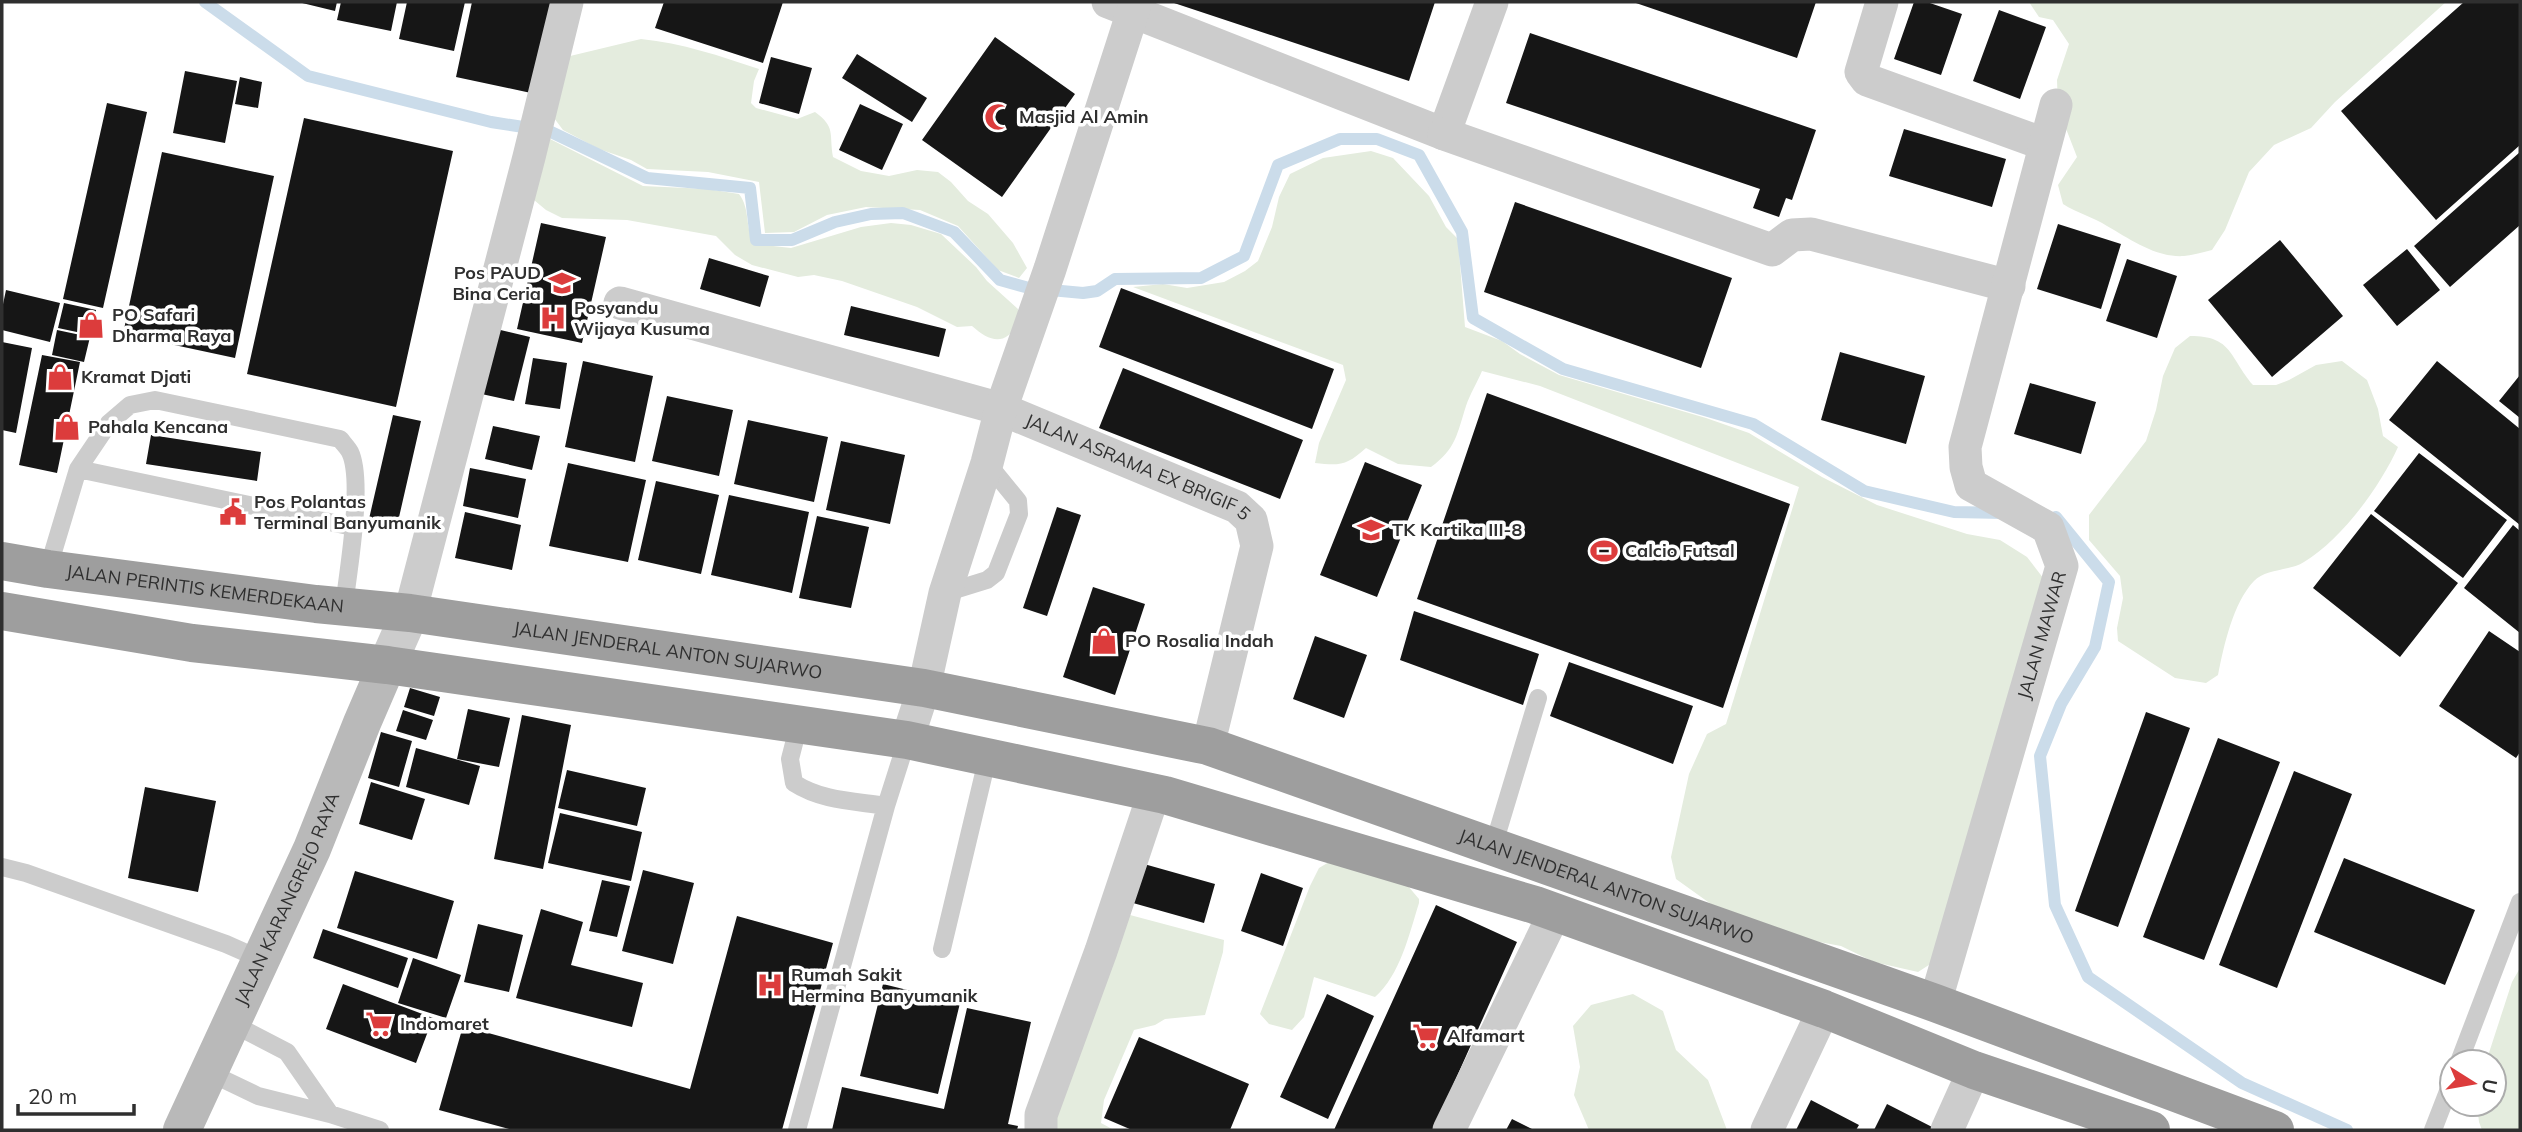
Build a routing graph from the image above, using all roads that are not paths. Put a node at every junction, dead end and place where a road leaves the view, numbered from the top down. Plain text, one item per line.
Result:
1 (567, 2) edge
2 (1492, 2) edge
3 (1882, 2) edge
4 (1126, 5) edge
5 (2056, 105) dead end
6 (1444, 134) junction
7 (2044, 144) junction
8 (2009, 286) junction
9 (620, 303) dead end
10 (1001, 409) junction
11 (987, 463) junction
12 (78, 469) junction
13 (354, 527) junction
14 (2, 561) edge
15 (48, 569) junction
16 (945, 593) junction
17 (344, 606) junction
18 (2, 611) edge
19 (410, 613) junction
20 (397, 667) junction
21 (924, 688) junction
22 (1538, 698) dead end
23 (799, 724) junction
24 (907, 740) junction
25 (1208, 746) junction
26 (988, 756) junction
27 (1153, 793) junction
28 (886, 806) junction
29 (1493, 847) junction
30 (2, 867) edge
31 (2520, 902) edge
32 (1555, 912) junction
33 (942, 949) dead end
34 (260, 959) junction
35 (1935, 1003) junction
36 (1824, 1009) junction
37 (231, 1023) junction
38 (2464, 1048) edge
39 (1974, 1070) junction
40 (208, 1072) junction
41 (330, 1114) junction
42 (182, 1130) edge
43 (380, 1130) edge
44 (797, 1130) edge
45 (1041, 1130) edge
46 (1449, 1130) edge
47 (1767, 1130) edge
48 (1947, 1130) edge
49 (2151, 1130) edge
50 (2275, 1130) edge

1 - 19 street
2 - 6 street
3 - 7 street
4 - 6 street, JALAN ASRAMA EX BRIGIF 5
4 - 10 street, JALAN ASRAMA EX BRIGIF 5
5 - 7 street, JALAN MAWAR
6 - 8 street, JALAN ASRAMA EX BRIGIF 5
7 - 8 street, JALAN MAWAR
8 - 35 street, JALAN MAWAR
9 - 10 street, JALAN ASRAMA EX BRIGIF 5
10 - 11 street, JALAN ASRAMA EX BRIGIF 5
10 - 25 street, JALAN ASRAMA EX BRIGIF 5
11 - 16 street, JALAN ASRAMA EX BRIGIF 5
11 - 16 lane
12 - 13 lane
12 - 13 lane
12 - 15 lane
13 - 17 lane
14 - 15 highway, JALAN PERINTIS KEMERDEKAAN
15 - 17 highway, JALAN PERINTIS KEMERDEKAAN
16 - 21 street, JALAN ASRAMA EX BRIGIF 5
17 - 19 highway, JALAN PERINTIS KEMERDEKAAN
18 - 20 highway
19 - 20 street
19 - 21 highway, JALAN JENDERAL ANTON SUJARWO
20 - 23 highway
20 - 34 main road, JALAN KARANGREJO RAYA
21 - 24 street
21 - 25 highway, JALAN JENDERAL ANTON SUJARWO
22 - 29 lane
23 - 24 highway
23 - 28 lane
24 - 26 highway
24 - 28 lane
25 - 29 highway, JALAN JENDERAL ANTON SUJARWO
26 - 27 highway
26 - 33 lane
27 - 32 highway
27 - 45 street
28 - 44 lane
29 - 35 highway, JALAN JENDERAL ANTON SUJARWO
30 - 34 lane
31 - 38 lane
32 - 36 highway
32 - 46 street
34 - 37 main road, JALAN KARANGREJO RAYA
35 - 50 highway, JALAN JENDERAL ANTON SUJARWO
36 - 39 highway
36 - 47 street
37 - 40 main road, JALAN KARANGREJO RAYA
37 - 41 lane
39 - 48 street
39 - 49 highway
40 - 41 lane
40 - 42 main road, JALAN KARANGREJO RAYA
41 - 43 lane

